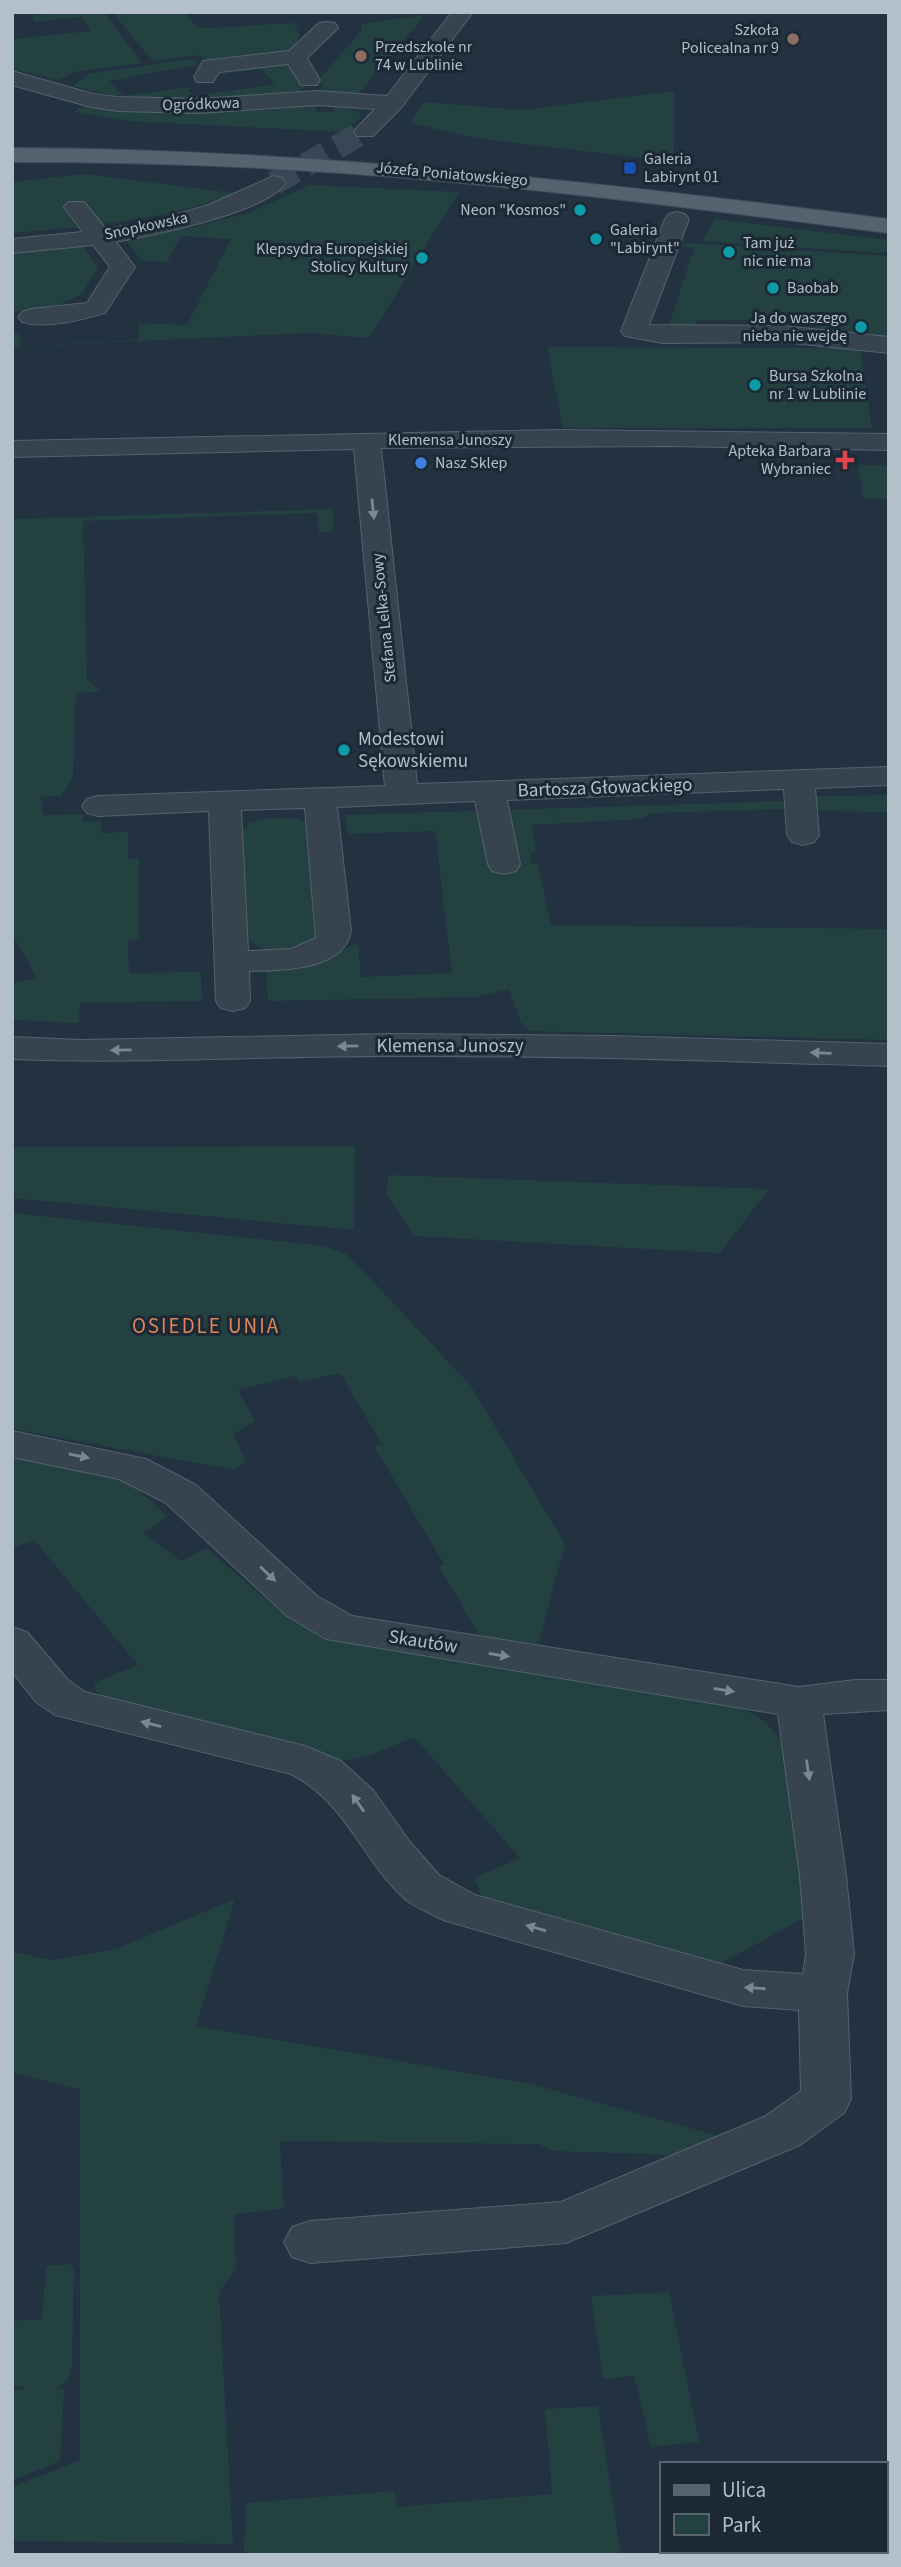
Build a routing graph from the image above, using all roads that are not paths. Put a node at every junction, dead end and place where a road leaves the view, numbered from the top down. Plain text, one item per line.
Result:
1 (463, 12) edge
2 (327, 28) dead end
3 (295, 58) junction
4 (205, 76) dead end
5 (12, 78) edge
6 (317, 97) junction
7 (393, 103) junction
8 (365, 131) tunnel mouth
9 (49, 133) dead end
10 (12, 142) edge
11 (116, 148) junction
12 (12, 155) edge
13 (12, 166) edge
14 (274, 183) tunnel mouth
15 (76, 207) dead end
16 (889, 211) edge
17 (677, 219) dead end
18 (889, 226) edge
19 (99, 236) junction
20 (12, 246) edge
21 (31, 317) dead end
22 (889, 345) edge
23 (367, 441) junction
24 (889, 442) edge
25 (12, 449) edge
26 (889, 776) edge
27 (797, 781) junction
28 (489, 793) junction
29 (402, 796) junction
30 (320, 800) junction
31 (225, 802) junction
32 (98, 806) dead end
33 (803, 835) dead end
34 (504, 864) dead end
35 (231, 962) junction
36 (233, 1001) dead end
37 (12, 1048) edge
38 (889, 1055) edge
39 (12, 1444) edge
40 (17, 1656) edge
41 (889, 1695) edge
42 (799, 1702) junction
43 (823, 1993) junction
44 (310, 2242) dead end

1 - 7 street
2 - 3 street
3 - 4 street
3 - 6 street
5 - 6 street, Ogródkowa
6 - 7 street, Ogródkowa
7 - 8 street
9 - 11 main road
10 - 11 main road, Józefa Poniatowskiego
11 - 12 main road, Józefa Poniatowskiego
11 - 13 main road
11 - 16 main road, Józefa Poniatowskiego
11 - 18 main road, Józefa Poniatowskiego
14 - 19 street, Snopkowska
15 - 19 street
17 - 22 street
19 - 20 street, Snopkowska
19 - 21 street
23 - 24 street, Klemensa Junoszy
23 - 25 street, Klemensa Junoszy
23 -> 29 street, Stefana Lelka-Sowy
26 - 27 street, Bartosza Głowackiego
27 - 28 street, Bartosza Głowackiego
27 - 33 street
28 - 29 street, Bartosza Głowackiego
28 - 34 street
29 - 30 street, Bartosza Głowackiego
30 - 31 street, Bartosza Głowackiego
30 - 35 street
31 - 32 street, Bartosza Głowackiego
31 - 35 street
35 - 36 street
38 -> 37 street, Klemensa Junoszy
39 -> 42 street, Skautów
43 -> 40 street
41 - 42 street, Skautów
42 -> 43 street
43 - 44 street

